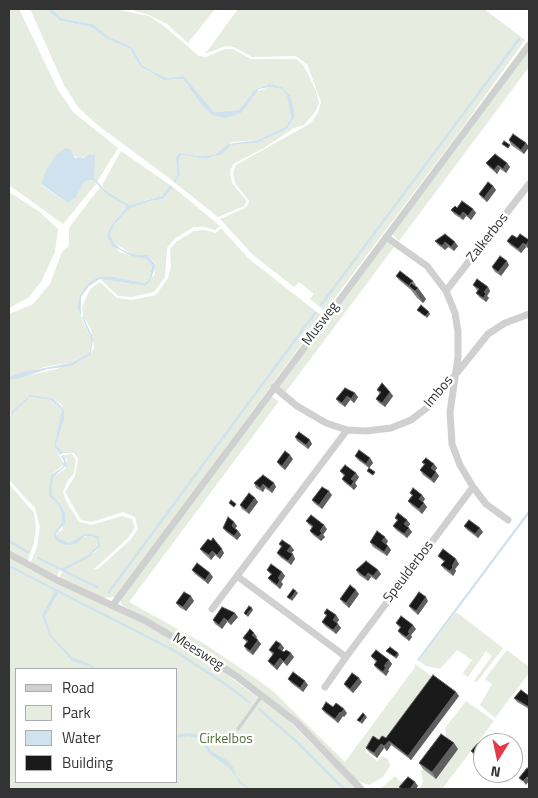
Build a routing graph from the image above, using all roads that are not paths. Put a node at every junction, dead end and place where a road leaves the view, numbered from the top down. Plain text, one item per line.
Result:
1 (529, 44) edge
2 (529, 184) edge
3 (386, 237) junction
4 (446, 291) junction
5 (529, 314) edge
6 (455, 374) junction
7 (274, 387) junction
8 (347, 430) junction
9 (473, 487) junction
10 (508, 520) dead end
11 (9, 554) edge
12 (238, 576) junction
13 (113, 605) junction
14 (212, 609) dead end
15 (346, 657) junction
16 (325, 686) dead end
17 (262, 697) junction
18 (238, 729) dead end
19 (361, 789) edge

1 - 3 street, Musweg
2 - 4 street, Zalkerbos
3 - 4 street, Imbos
3 - 7 street, Musweg
4 - 6 street, Imbos
5 - 6 street
6 - 8 street, Imbos
6 - 9 street
7 - 8 street, Imbos
7 - 13 street, Musweg
8 - 12 street
9 - 10 street
9 - 15 street, Speulderbos
11 - 13 street, Meesweg
12 - 14 street
12 - 15 street
13 - 17 street, Meesweg
15 - 16 street, Speulderbos
17 - 18 lane
17 - 19 street, Meesweg

